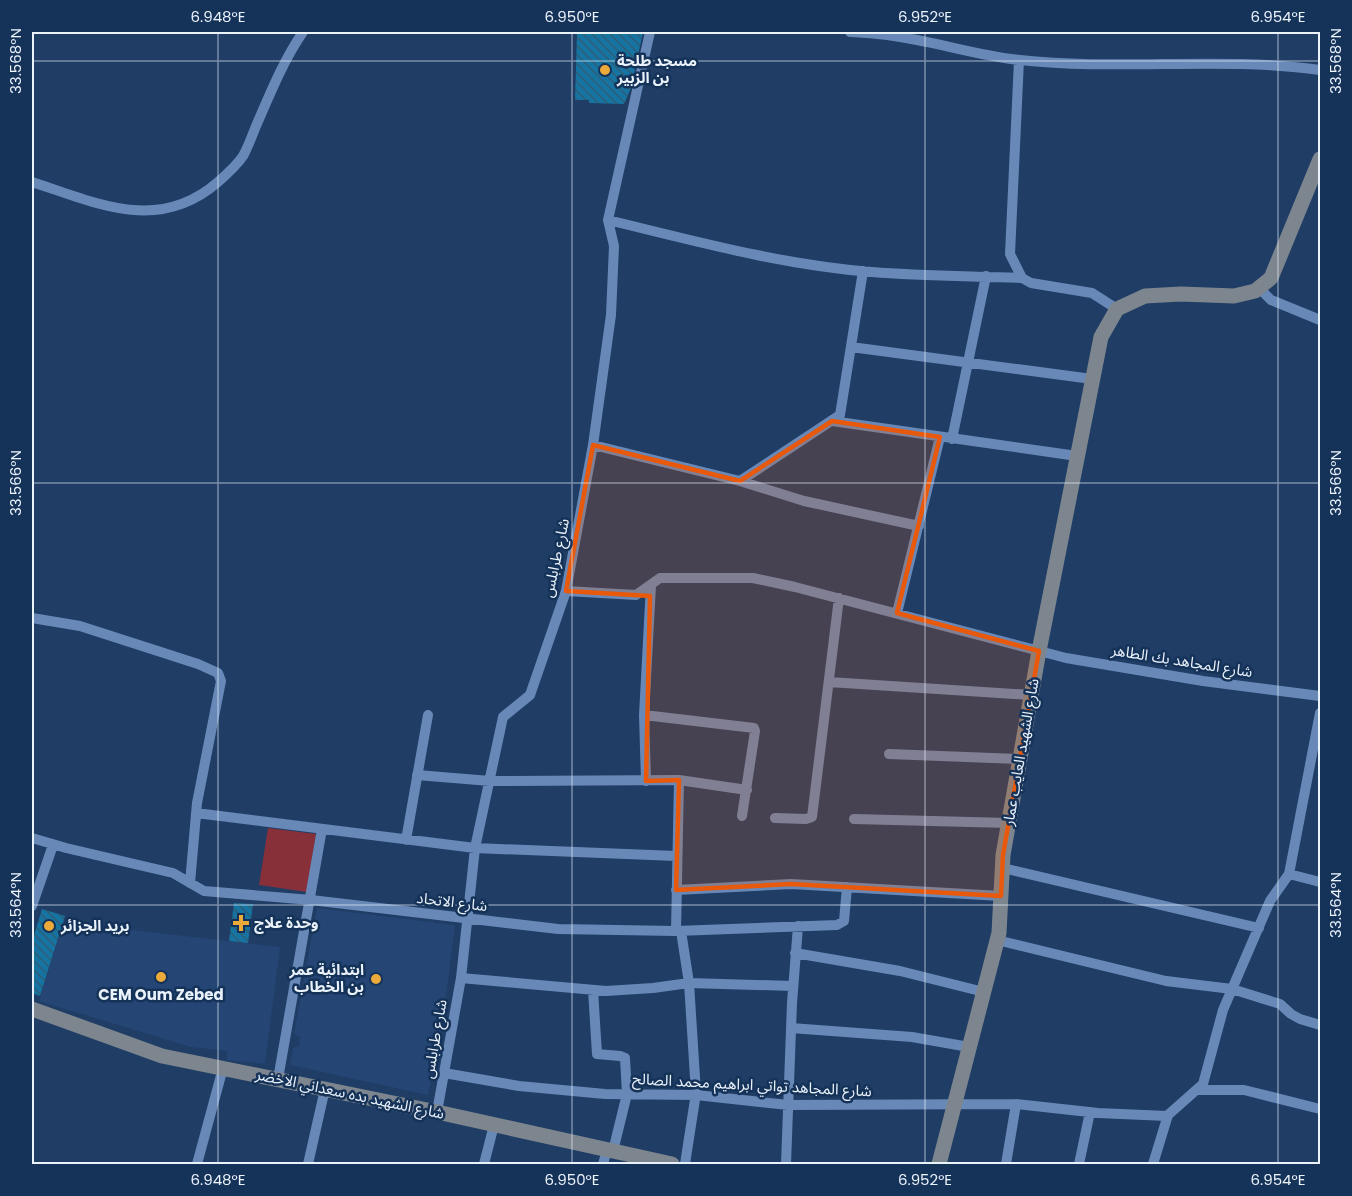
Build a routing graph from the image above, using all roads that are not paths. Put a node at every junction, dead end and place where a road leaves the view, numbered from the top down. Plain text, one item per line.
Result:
1 (303, 32) edge
2 (650, 32) edge
3 (850, 32) edge
4 (900, 34) edge
5 (1019, 60) junction
6 (1320, 70) edge
7 (1320, 159) edge
8 (32, 182) edge
9 (608, 220) junction
10 (863, 271) junction
11 (986, 276) junction
12 (1022, 278) junction
13 (1259, 288) junction
14 (1117, 309) junction
15 (1320, 320) edge
16 (851, 347) junction
17 (968, 362) junction
18 (1092, 379) junction
19 (832, 421) junction
20 (940, 437) junction
21 (952, 439) junction
22 (593, 446) junction
23 (1077, 456) junction
24 (740, 481) junction
25 (919, 526) junction
26 (651, 585) junction
27 (566, 591) junction
28 (839, 598) junction
29 (897, 613) junction
30 (32, 618) edge
31 (1039, 651) junction
32 (829, 682) junction
33 (1031, 695) junction
34 (1320, 696) edge
35 (1320, 713) edge
36 (428, 715) dead end
37 (644, 715) junction
38 (889, 754) dead end
39 (1020, 759) junction
40 (417, 776) junction
41 (646, 780) junction
42 (679, 780) junction
43 (490, 781) junction
44 (747, 790) junction
45 (196, 813) junction
46 (742, 816) dead end
47 (775, 818) dead end
48 (854, 819) dead end
49 (1009, 823) junction
50 (322, 829) junction
51 (32, 838) edge
52 (406, 840) junction
53 (53, 845) junction
54 (475, 848) junction
55 (676, 856) junction
56 (1003, 868) junction
57 (1289, 874) junction
58 (1320, 882) edge
59 (190, 884) junction
60 (847, 887) junction
61 (676, 890) junction
62 (1001, 896) junction
63 (311, 900) junction
64 (32, 906) edge
65 (467, 918) junction
66 (798, 927) junction
67 (1259, 928) junction
68 (678, 931) junction
69 (997, 940) junction
70 (795, 953) junction
71 (461, 978) junction
72 (689, 983) junction
73 (793, 986) junction
74 (1232, 989) junction
75 (592, 990) junction
76 (984, 992) junction
77 (32, 1009) edge
78 (1320, 1025) edge
79 (791, 1028) junction
80 (969, 1047) junction
81 (223, 1068) junction
82 (444, 1073) junction
83 (278, 1079) junction
84 (325, 1089) junction
85 (1198, 1090) junction
86 (627, 1094) junction
87 (696, 1095) junction
88 (955, 1103) junction
89 (1016, 1104) junction
90 (788, 1105) junction
91 (1320, 1109) edge
92 (437, 1112) junction
93 (1089, 1112) junction
94 (1167, 1116) junction
95 (495, 1125) junction
96 (608, 1155) edge
97 (197, 1164) edge
98 (312, 1164) edge
99 (484, 1164) edge
100 (672, 1164) edge
101 (685, 1164) edge
102 (786, 1164) edge
103 (939, 1164) edge
104 (1006, 1164) edge
105 (1079, 1164) edge
106 (1153, 1164) edge

1 - 8 street
2 - 9 street, شارع طرابلس
3 - 4 street
4 - 5 street
5 - 6 street
5 - 12 street
7 - 13 street
9 - 10 street
9 - 22 street, شارع طرابلس
10 - 11 street
10 - 16 street
11 - 12 street
11 - 17 street
12 - 14 street
13 - 14 street
13 - 15 street
14 - 18 street, شارع الشهيد العايب عمار
16 - 17 street
16 - 19 street
17 - 18 street
17 - 21 street
18 - 23 street, شارع الشهيد العايب عمار
19 - 20 street
19 - 24 street
20 - 21 street
20 - 25 street
21 - 23 street
22 - 24 street
22 - 27 street, شارع طرابلس
23 - 31 street, شارع الشهيد العايب عمار
24 - 25 street
25 - 29 street
26 - 27 street, شارع المجاهد بك الطاهر
26 - 28 street, شارع المجاهد بك الطاهر
26 - 37 street
27 - 43 street, شارع طرابلس
28 - 29 street, شارع المجاهد بك الطاهر
28 - 32 street
29 - 31 street, شارع المجاهد بك الطاهر
30 - 45 street
31 - 33 street, شارع الشهيد العايب عمار
31 - 34 street, شارع المجاهد بك الطاهر
32 - 33 street
32 - 47 street
33 - 39 street, شارع الشهيد العايب عمار
35 - 57 street
36 - 40 street
37 - 41 street
37 - 44 street
38 - 39 street
39 - 49 street, شارع الشهيد العايب عمار
40 - 43 street
40 - 52 street
41 - 42 street
41 - 43 street
42 - 44 street
42 - 55 street
43 - 54 street, شارع طرابلس
44 - 46 street
45 - 50 street
45 - 59 street
48 - 49 street
49 - 56 street, شارع الشهيد العايب عمار
50 - 52 street
50 - 63 street
51 - 53 street, شارع الاتحاد
52 - 54 street
53 - 59 street, شارع الاتحاد
53 - 64 street
54 - 55 street
54 - 65 street, شارع طرابلس
55 - 61 street
56 - 62 street, شارع الشهيد العايب عمار
56 - 67 street
57 - 58 street
57 - 67 street
59 - 63 street, شارع الاتحاد
60 - 61 street
60 - 62 street
60 - 66 street, شارع الاتحاد
61 - 68 street
62 - 69 street, شارع الشهيد العايب عمار
63 - 65 street, شارع الاتحاد
63 - 83 street
65 - 68 street, شارع الاتحاد
65 - 71 street, شارع طرابلس
66 - 68 street, شارع الاتحاد
66 - 70 street
67 - 74 street
68 - 72 street
69 - 74 street
69 - 76 street, شارع الشهيد العايب عمار
70 - 73 street
70 - 76 street
71 - 75 street
71 - 82 street, شارع طرابلس
72 - 73 street
72 - 75 street
72 - 87 street
73 - 79 street
74 - 78 street
74 - 85 street
75 - 86 street
76 - 80 street, شارع الشهيد العايب عمار
77 - 81 street, شارع الشهيد بده سعداني الاخضر
79 - 80 street
79 - 90 street
80 - 88 street, شارع الشهيد العايب عمار
81 - 83 street, شارع الشهيد بده سعداني الاخضر
81 - 97 street
82 - 86 street, شارع المجاهد تواتي ابراهيم محمد الصالح
82 - 92 street, شارع طرابلس
83 - 84 street, شارع الشهيد بده سعداني الاخضر
84 - 92 street, شارع الشهيد بده سعداني الاخضر
84 - 98 street
85 - 91 street
85 - 94 street
86 - 87 street, شارع المجاهد تواتي ابراهيم محمد الصالح
86 - 96 street
87 - 90 street, شارع المجاهد تواتي ابراهيم محمد الصالح
87 - 101 street
88 - 89 street, شارع المجاهد تواتي ابراهيم محمد الصالح
88 - 90 street, شارع المجاهد تواتي ابراهيم محمد الصالح
88 - 103 street, شارع الشهيد العايب عمار
89 - 93 street, شارع المجاهد تواتي ابراهيم محمد الصالح
89 - 104 street
90 - 102 street
92 - 95 street, شارع الشهيد بده سعداني الاخضر
93 - 94 street, شارع المجاهد تواتي ابراهيم محمد الصالح
93 - 105 street
94 - 106 street
95 - 96 street, شارع الشهيد بده سعداني الاخضر
95 - 99 street
96 - 100 street, شارع الشهيد بده سعداني الاخضر

